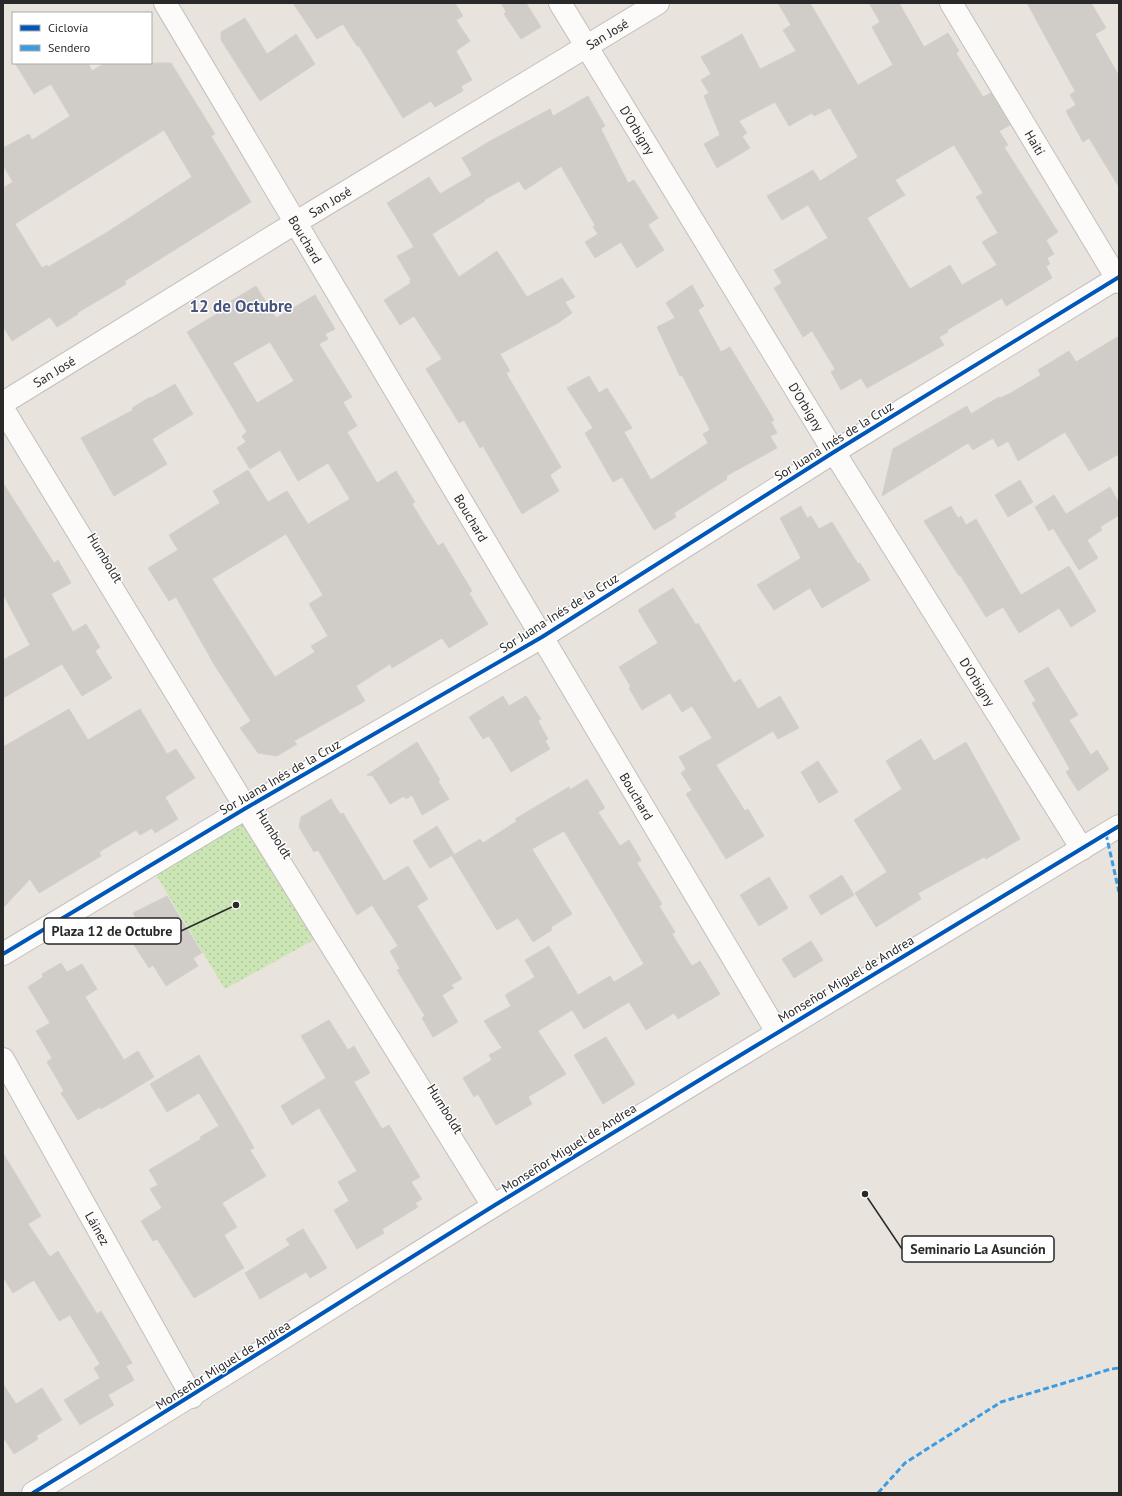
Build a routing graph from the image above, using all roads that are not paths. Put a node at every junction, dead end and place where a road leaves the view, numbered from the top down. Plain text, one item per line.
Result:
1 (165, 3) edge
2 (560, 3) edge
3 (658, 3) edge
4 (951, 3) edge
5 (586, 48) junction
6 (295, 223) junction
7 (1118, 279) edge
8 (3, 403) edge
9 (3, 410) edge
10 (834, 452) junction
11 (542, 637) junction
12 (246, 808) junction
13 (1119, 826) edge
14 (1082, 849) junction
15 (3, 954) edge
16 (777, 1032) junction
17 (3, 1060) edge
18 (493, 1206) junction
19 (192, 1397) junction
20 (34, 1493) edge

1 - 6 street, Bouchard
2 - 5 street, D'Orbigny
3 - 5 street, San José
4 - 7 street, Haití
5 - 6 street, San José
5 - 10 street, D'Orbigny
6 - 8 street, San José
6 - 11 street, Bouchard
7 - 10 street, Sor Juana Inés de la Cruz
9 - 12 street, Humboldt
10 - 11 street, Sor Juana Inés de la Cruz
10 - 14 street, D'Orbigny
11 - 12 street, Sor Juana Inés de la Cruz
11 - 16 street, Bouchard
12 - 15 street, Sor Juana Inés de la Cruz
12 - 18 street, Humboldt
13 - 14 street, Monseñor Miguel de Andrea
14 - 16 street, Monseñor Miguel de Andrea
16 - 18 street, Monseñor Miguel de Andrea
17 - 19 street, Láinez
18 - 19 street, Monseñor Miguel de Andrea
19 - 20 street, Monseñor Miguel de Andrea

